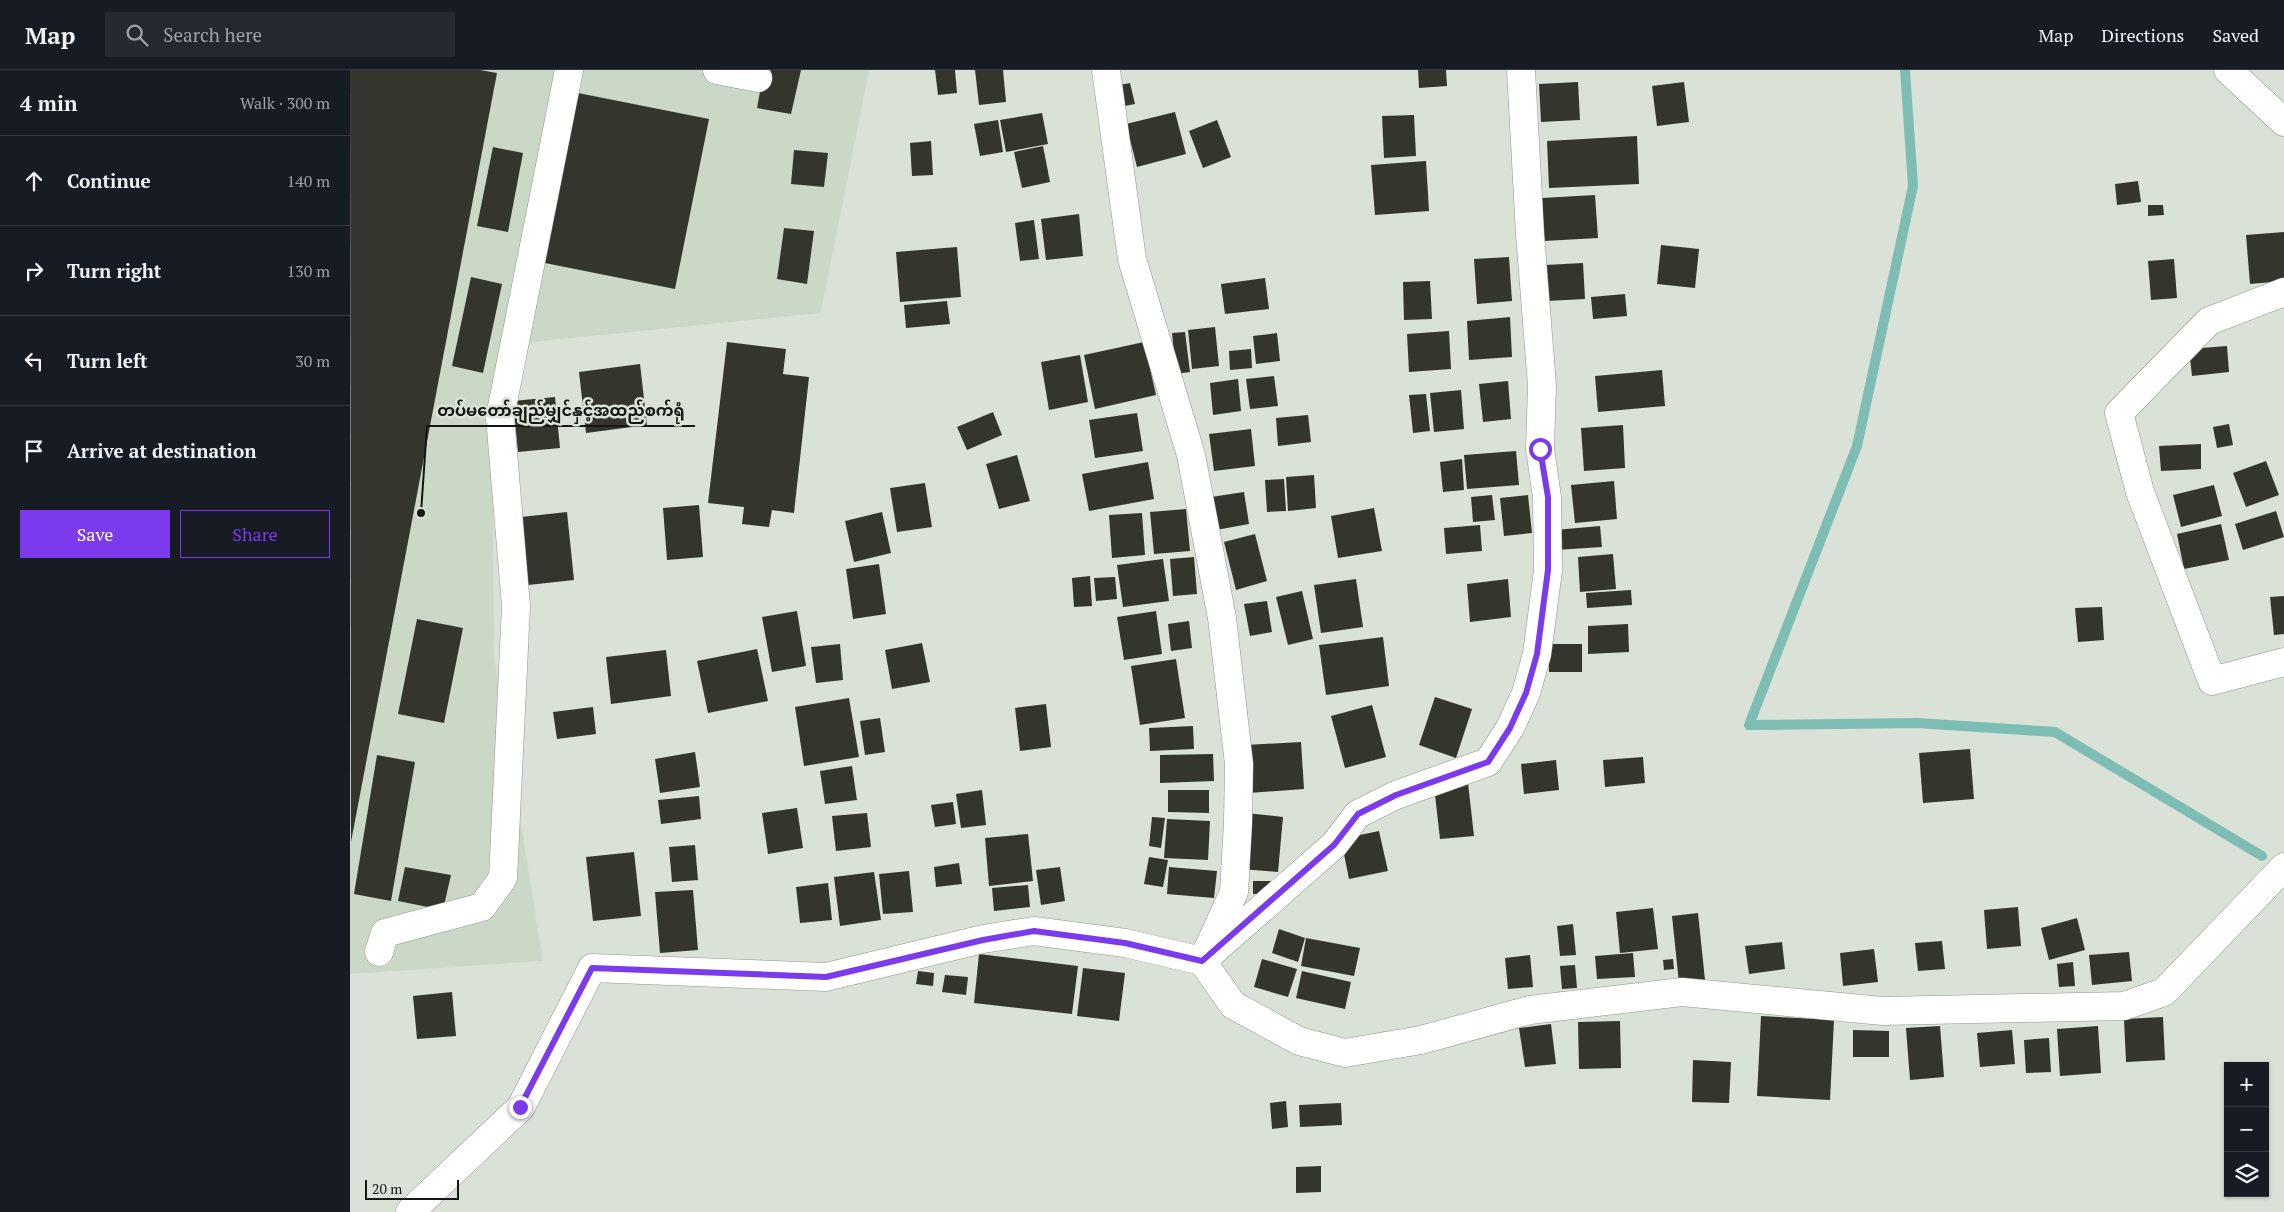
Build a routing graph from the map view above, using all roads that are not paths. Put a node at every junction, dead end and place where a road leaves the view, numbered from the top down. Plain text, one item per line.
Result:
1 (569, 70) edge
2 (717, 70) edge
3 (1106, 70) edge
4 (1521, 70) edge
5 (2228, 70) edge
6 (758, 78) dead end
7 (2284, 122) edge
8 (2284, 292) edge
9 (2284, 662) edge
10 (2284, 867) edge
11 (379, 952) dead end
12 (1202, 961) junction
13 (410, 1212) edge

1 - 11 street
2 - 6 street
3 - 12 street
4 - 12 street
5 - 7 street
8 - 9 street
10 - 12 street
12 - 13 street

